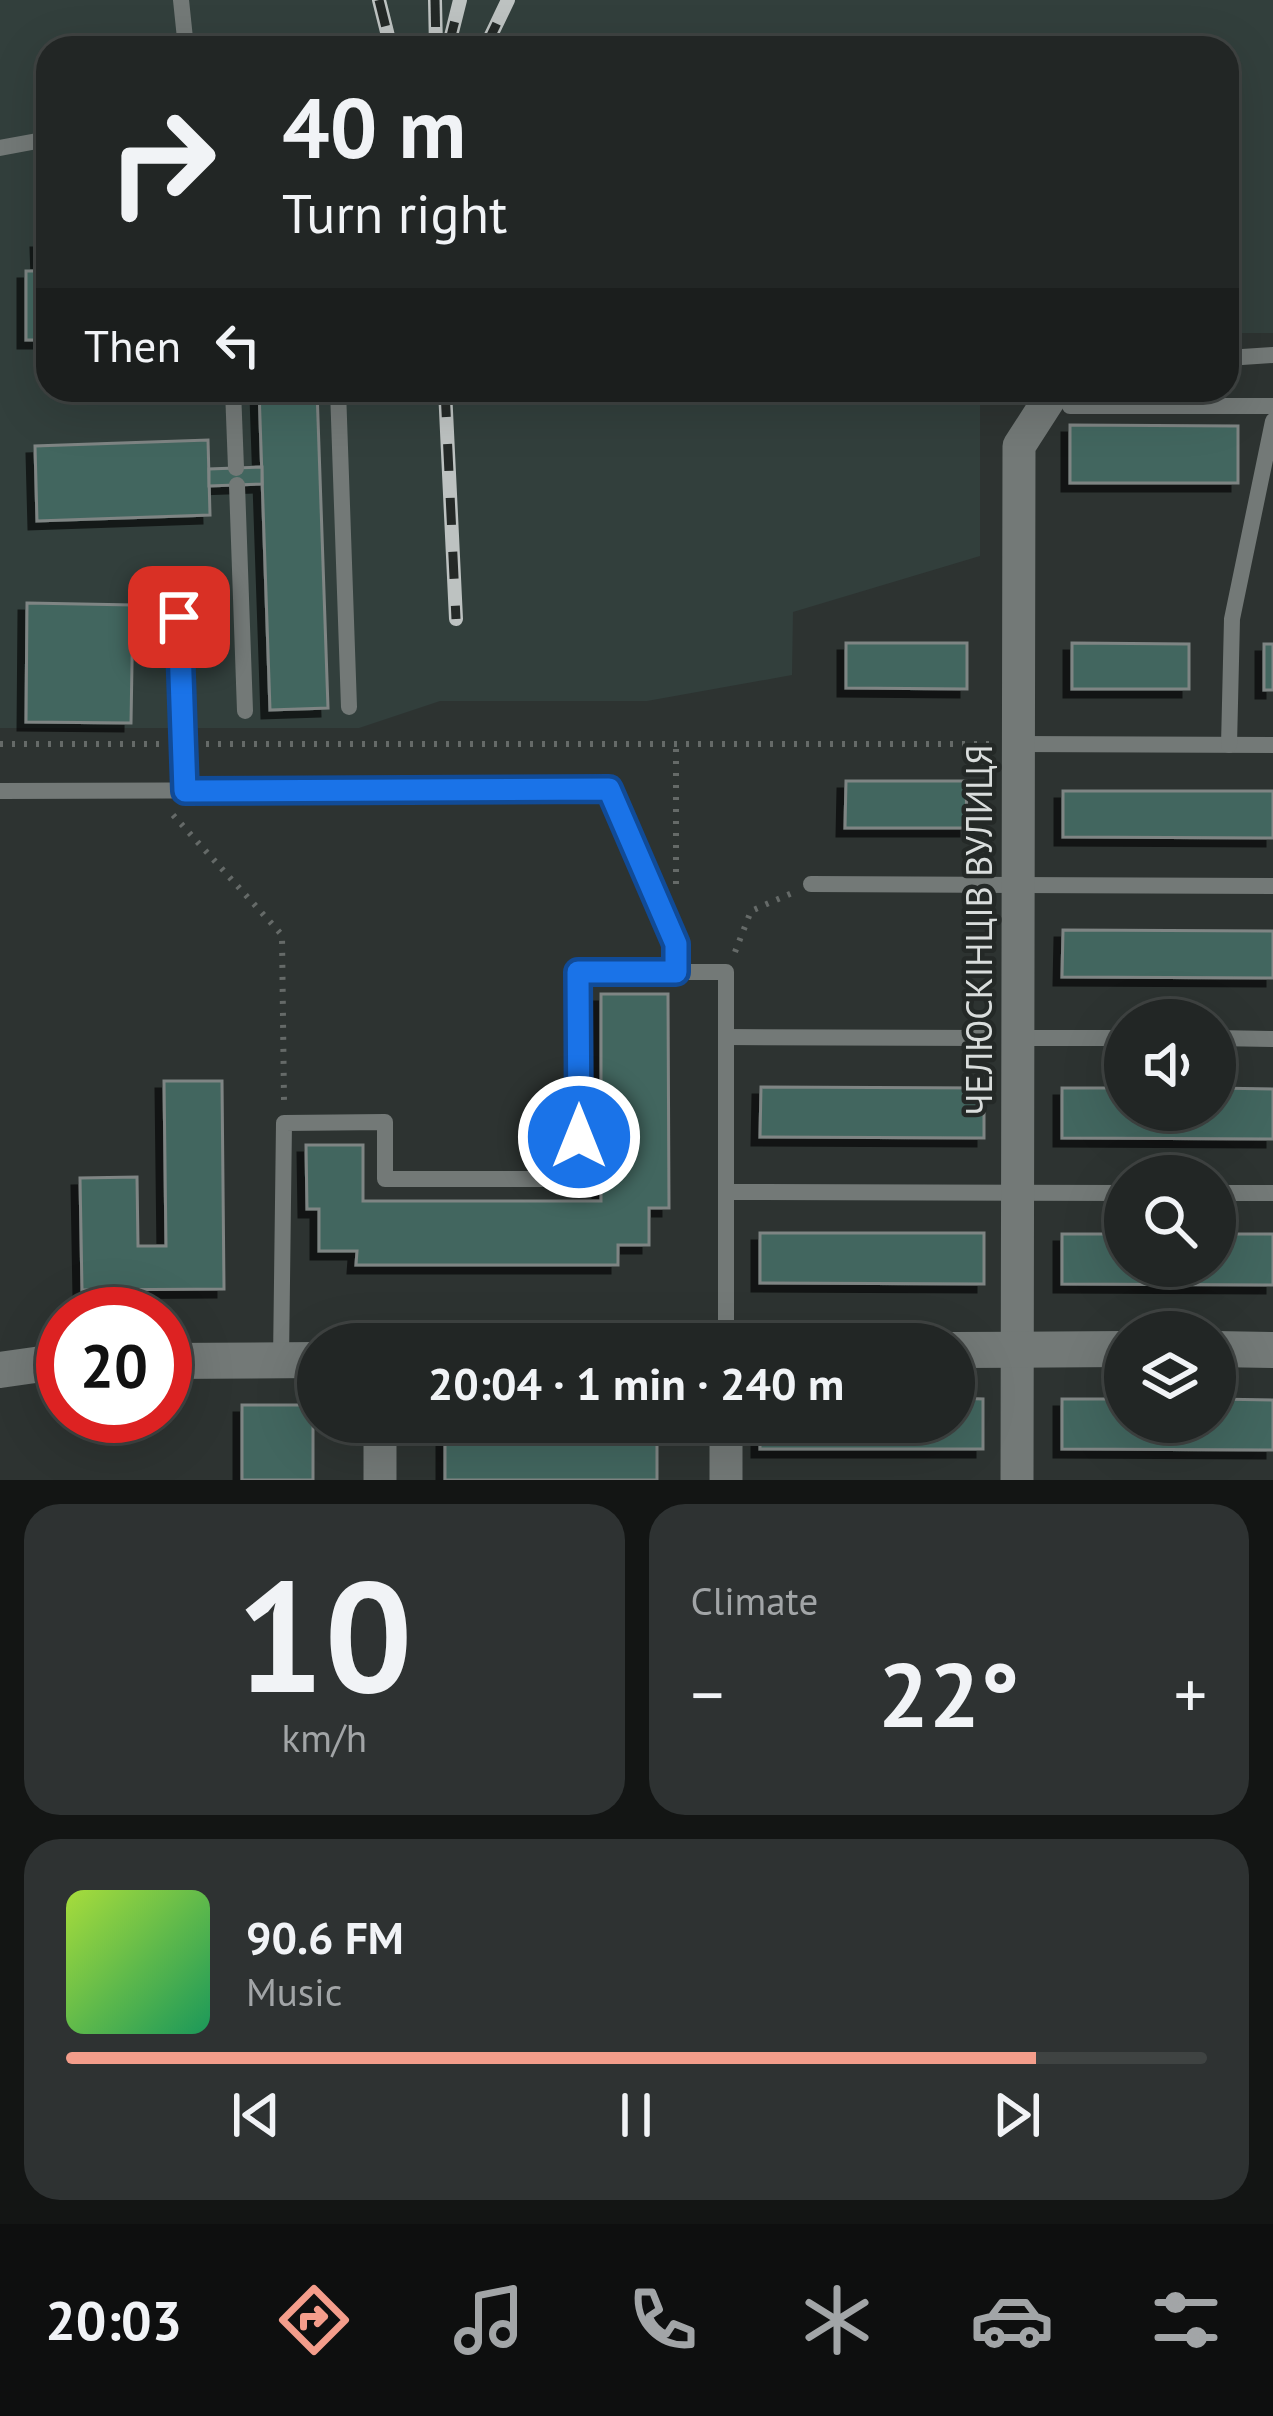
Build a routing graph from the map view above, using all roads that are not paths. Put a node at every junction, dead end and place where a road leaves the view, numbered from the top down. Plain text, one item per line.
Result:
1 (181, 0) edge
2 (185, 36) edge
3 (36, 141) edge
4 (0, 148) edge
5 (1273, 355) edge
6 (1239, 357) edge
7 (234, 402) edge
8 (338, 402) edge
9 (1058, 402) edge
10 (1214, 402) edge
11 (1273, 406) edge
12 (1273, 421) edge
13 (179, 617) dead end
14 (349, 707) dead end
15 (245, 711) dead end
16 (1018, 745) junction
17 (1229, 745) junction
18 (1273, 746) edge
19 (0, 791) edge
20 (185, 791) junction
21 (811, 884) road end
22 (1018, 885) junction
23 (1273, 886) edge
24 (676, 972) junction
25 (726, 1037) junction
26 (1001, 1038) junction
27 (1104, 1038) edge
28 (1236, 1038) edge
29 (1273, 1039) edge
30 (726, 1192) junction
31 (1018, 1193) junction
32 (1104, 1193) edge
33 (1236, 1193) edge
34 (1273, 1193) edge
35 (297, 1323) edge
36 (727, 1323) edge
37 (1017, 1349) junction
38 (1104, 1349) edge
39 (1236, 1349) edge
40 (975, 1350) edge
41 (1273, 1350) edge
42 (192, 1361) edge
43 (297, 1361) edge
44 (36, 1365) edge
45 (0, 1370) edge
46 (380, 1443) edge
47 (726, 1443) edge
48 (380, 1480) edge
49 (726, 1480) edge
50 (1017, 1480) edge

1 - 2 lane
3 - 4 lane
5 - 6 lane
7 - 15 lane
8 - 14 lane
9 - 16 street, ЧЕЛЮСКІНЦІВ ВУЛИЦЯ
10 - 11 lane
12 - 17 lane
13 - 20 lane
16 - 17 lane
16 - 22 street, ЧЕЛЮСКІНЦІВ ВУЛИЦЯ
17 - 18 lane
19 - 20 lane
20 - 24 lane
21 - 22 lane
22 - 23 lane
22 - 26 street, ЧЕЛЮСКІНЦІВ ВУЛИЦЯ
24 - 25 lane
24 - 35 lane
25 - 26 lane
25 - 30 lane
26 - 27 lane
26 - 31 street, ЧЕЛЮСКІНЦІВ ВУЛИЦЯ
28 - 29 lane
30 - 31 lane
30 - 36 lane
31 - 32 lane
31 - 37 street, ЧЕЛЮСКІНЦІВ ВУЛИЦЯ
33 - 34 lane
37 - 38 street
37 - 40 street
37 - 50 street, ЧЕЛЮСКІНЦІВ ВУЛИЦЯ
39 - 41 street
42 - 43 street
44 - 45 street
46 - 48 street
47 - 49 street

